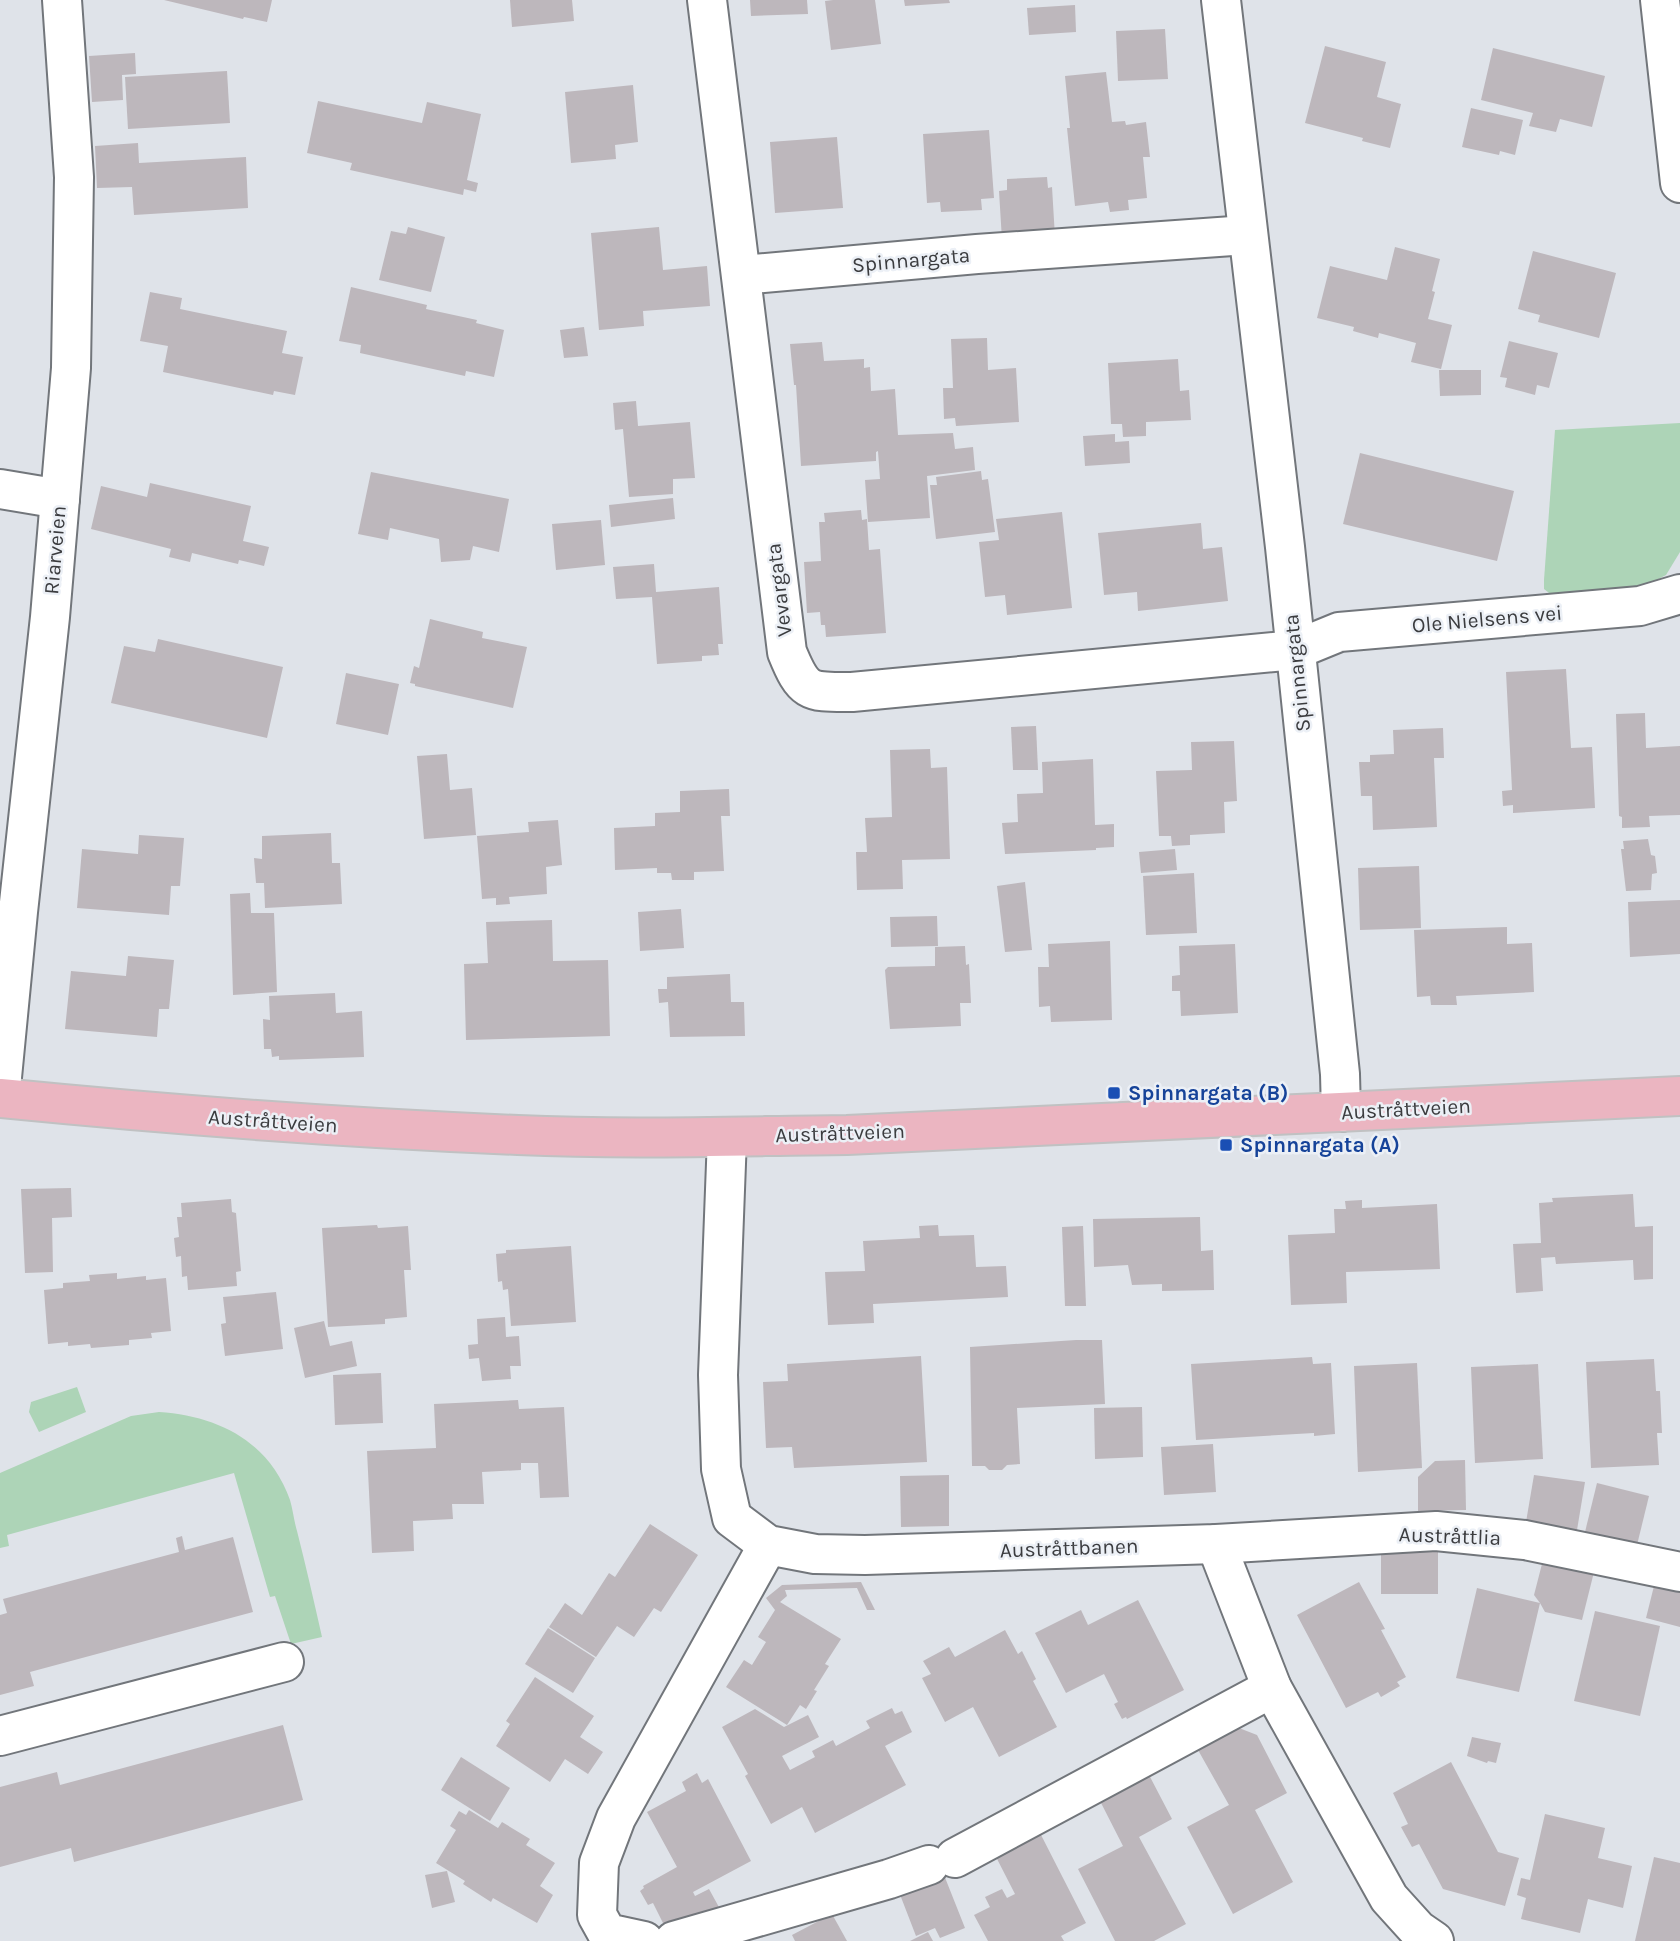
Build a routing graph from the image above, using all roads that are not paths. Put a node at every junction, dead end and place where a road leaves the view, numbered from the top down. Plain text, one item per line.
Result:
1 (62, 0) edge
2 (707, 0) edge
3 (1221, 0) edge
4 (1660, 0) edge
5 (1679, 172) edge
6 (1248, 235) junction
7 (742, 275) junction
8 (0, 489) edge
9 (60, 499) junction
10 (1680, 594) edge
11 (1295, 650) junction
12 (1680, 1096) edge
13 (0, 1098) edge
14 (1341, 1112) junction
15 (727, 1136) junction
16 (1216, 1544) junction
17 (768, 1545) junction
18 (1680, 1572) edge
19 (284, 1661) dead end
20 (1272, 1688) junction
21 (0, 1736) edge
22 (644, 1941) edge
23 (674, 1941) edge
24 (1434, 1941) edge

1 - 9 street, Riarveien
2 - 7 street, Vevargata
3 - 6 street, Spinnargata
4 - 5 street
6 - 7 street, Spinnargata
6 - 11 street, Spinnargata
7 - 11 street, Vevargata
8 - 9 street
9 - 13 street, Riarveien
10 - 11 street, Ole Nielsens vei
11 - 14 street, Spinnargata
12 - 14 main road, Austråttveien
13 - 15 main road, Austråttveien
14 - 15 main road, Austråttveien
15 - 17 street, Austråttbanen
16 - 17 street, Austråttbanen
16 - 18 street, Austråttlia
16 - 20 street
17 - 22 street
19 - 21 street
20 - 23 street
20 - 24 street

